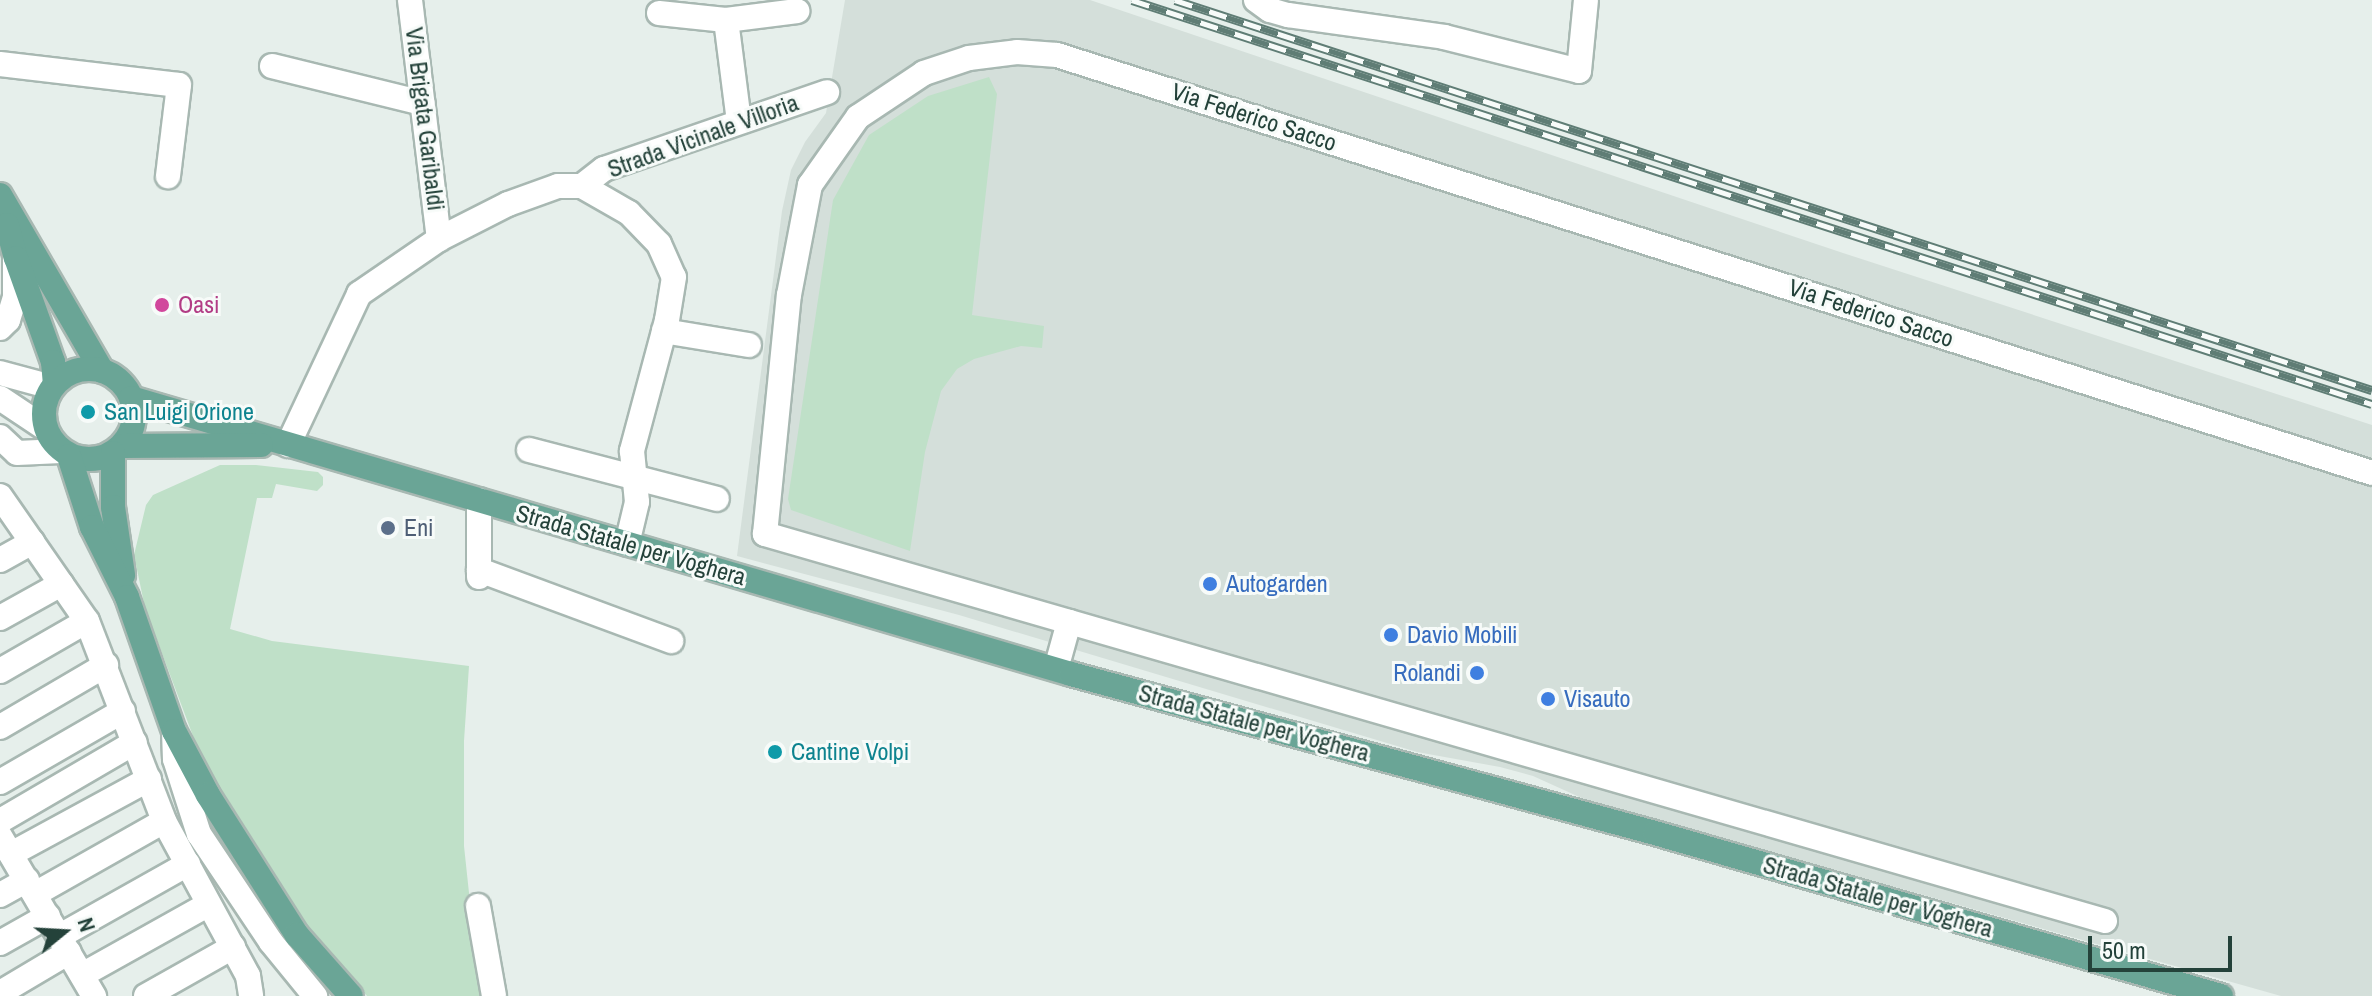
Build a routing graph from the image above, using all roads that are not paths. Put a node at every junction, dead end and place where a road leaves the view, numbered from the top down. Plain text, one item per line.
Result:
1 (410, 0) edge
2 (1256, 0) edge
3 (1586, 0) edge
4 (797, 11) dead end
5 (659, 13) dead end
6 (726, 20) junction
7 (0, 64) edge
8 (272, 66) dead end
9 (827, 92) dead end
10 (423, 103) junction
11 (739, 121) junction
12 (168, 176) dead end
13 (582, 186) junction
14 (0, 195) edge
15 (439, 239) junction
16 (16, 258) junction
17 (0, 328) edge
18 (664, 331) junction
19 (749, 345) dead end
20 (102, 371) junction
21 (0, 373) edge
22 (54, 385) junction
23 (0, 398) edge
24 (131, 398) junction
25 (45, 428) junction
26 (0, 437) edge
27 (288, 445) junction
28 (118, 449) junction
29 (529, 450) dead end
30 (65, 453) junction
31 (2372, 473) edge
32 (635, 480) junction
33 (717, 499) dead end
34 (1, 500) edge
35 (479, 500) junction
36 (32, 542) junction
37 (627, 544) junction
38 (0, 560) edge
39 (61, 584) junction
40 (127, 597) junction
41 (0, 618) edge
42 (87, 621) junction
43 (1069, 622) junction
44 (671, 641) dead end
45 (106, 665) junction
46 (1056, 669) junction
47 (0, 671) edge
48 (123, 711) junction
49 (0, 727) edge
50 (174, 731) junction
51 (135, 742) junction
52 (149, 779) junction
53 (0, 782) edge
54 (0, 821) edge
55 (164, 821) junction
56 (6, 845) edge
57 (188, 864) junction
58 (1947, 876) junction
59 (31, 887) junction
60 (0, 895) edge
61 (209, 904) junction
62 (478, 906) dead end
63 (1936, 915) junction
64 (2105, 921) dead end
65 (59, 935) junction
66 (0, 943) edge
67 (233, 947) junction
68 (87, 989) edge
69 (0, 993) edge
70 (146, 996) edge
71 (251, 996) edge
72 (315, 996) edge
73 (351, 996) edge
74 (494, 996) edge
75 (2221, 996) edge

1 - 10 street, Via Brigata Garibaldi
2 - 3 street
4 - 6 street
5 - 6 street
6 - 11 street
7 - 12 street
8 - 10 street
9 - 11 street, Strada Vicinale Villoria
10 - 15 street, Via Brigata Garibaldi
11 - 13 street, Strada Vicinale Villoria
13 - 15 street, Strada Vicinale Villoria
13 - 18 street, Strada Vicinale Villoria
14 - 16 main road
14 - 20 main road
15 - 27 street, Strada Vicinale Villoria
16 - 17 street
16 - 22 main road
18 - 19 street
18 - 32 street, Strada Vicinale Villoria
20 - 22 main road
20 - 24 main road
21 - 22 street
22 - 25 main road
23 - 25 street
24 - 27 main road, Strada Statale per Voghera
24 - 28 main road
25 - 30 main road
26 - 30 street
27 - 28 main road, Strada Statale per Voghera
27 - 35 main road, Strada Statale per Voghera
28 - 30 main road
28 - 40 main road
29 - 32 street
30 - 40 main road
31 - 43 street, Via Federico Sacco
32 - 33 street
32 - 37 street, Strada Vicinale Villoria
34 - 36 street
35 - 37 main road, Strada Statale per Voghera
35 - 44 street
36 - 38 street
36 - 39 street
37 - 46 main road, Strada Statale per Voghera
39 - 41 street
39 - 42 street
40 - 50 main road
42 - 45 street
42 - 47 street
43 - 46 street
43 - 58 street, Via Federico Sacco
45 - 48 street
45 - 49 street
46 - 63 main road, Strada Statale per Voghera
48 - 51 street
48 - 53 street
50 - 72 street
50 - 73 main road
51 - 52 street
51 - 54 street
52 - 55 street
52 - 56 street
55 - 57 street
55 - 59 street
56 - 59 street
57 - 61 street
57 - 65 street
58 - 63 street
58 - 64 street, Via Federico Sacco
59 - 60 street
59 - 65 street
61 - 67 street
61 - 68 street
62 - 74 street
63 - 75 main road, Strada Statale per Voghera
65 - 66 street
65 - 68 street
65 - 69 street
67 - 70 street
67 - 71 street

